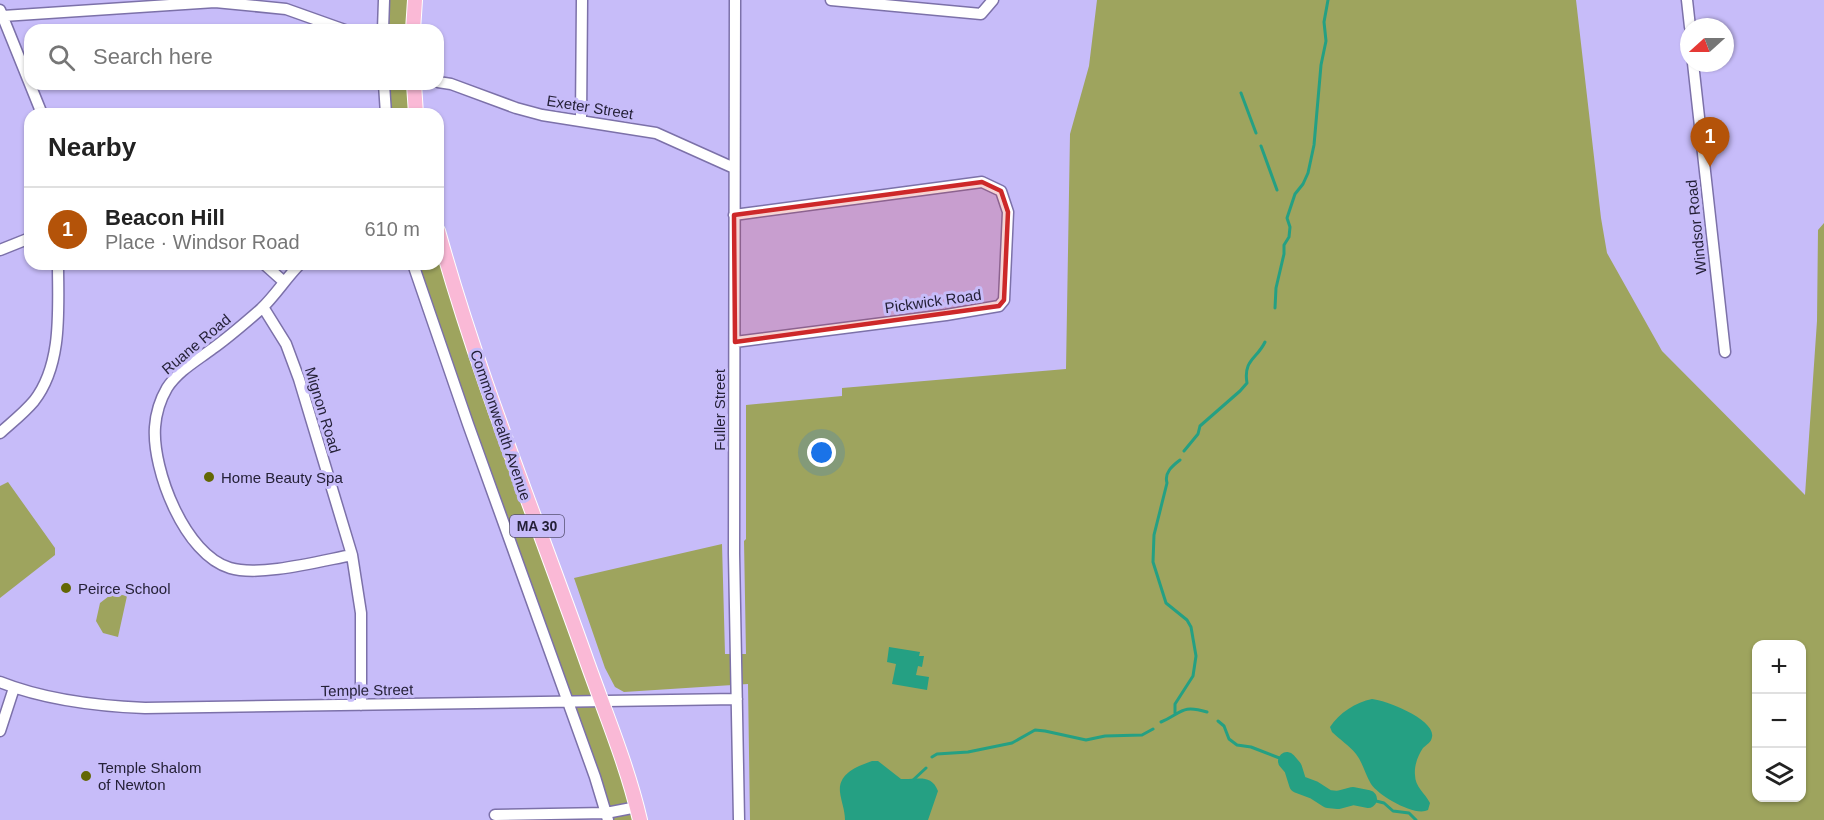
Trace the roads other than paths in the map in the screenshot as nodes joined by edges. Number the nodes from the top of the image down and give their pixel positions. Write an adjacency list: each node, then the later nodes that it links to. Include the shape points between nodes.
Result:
1 (384, 0): 11 (street)
2 (415, 0): 12 (main road)
3 (582, 0): 22 (street)
4 (735, 0): 23 (street, Fuller Street)
5 (831, 0): 6 (street, via 981,14)
6 (993, 0)
7 (1687, 0): 9 (street)
8 (1, 13): 10 (street, via 215,2 286,9); 13 (street)
9 (1689, 18)
10 (328, 24)
11 (383, 24)
12 (414, 24)
13 (24, 70)
14 (1694, 72): 35 (street, Windsor Road)
15 (444, 83): 22 (street, Exeter Street, via 516,108)
16 (32, 90): 19 (street)
17 (384, 90): 20 (street)
18 (414, 90): 21 (main road)
19 (40, 108)
20 (386, 108)
21 (416, 108)
22 (581, 120): 23 (street, Exeter Street, via 656,133)
23 (734, 168): 24 (street, Fuller Street)
24 (735, 214): 34 (street, Fuller Street); 34 (street, Pickwick Road, via 982,182 1001,191 1008,212 1004,300 999,306)
25 (24, 240): 26 (street)
26 (0, 250)
27 (444, 251): 42 (main road, Commonwealth Avenue / MA 30, via 475,352)
28 (58, 270): 36 (street, via 55,346 47,376 34,400)
29 (271, 270): 32 (street)
30 (294, 270): 32 (street, Ruane Road)
31 (415, 270): 41 (street, Commonwealth Avenue)
32 (283, 281): 33 (street, Ruane Road)
33 (263, 307): 37 (street, Mignon Road, via 286,344 299,379); 37 (street, Ruane Road, via 180,373 164,394 157,410 155,437 167,488 177,514 197,546 226,567 260,570)
34 (735, 342): 40 (street, Fuller Street)
35 (1725, 352)
36 (0, 433)
37 (352, 555): 43 (street, Mignon Road, via 361,614)
38 (0, 682): 39 (street, Temple Street)
39 (14, 688): 43 (street, Temple Street, via 76,701 145,708); 44 (street)
40 (737, 699): 42 (street, Temple Street); 48 (street, Fuller Street)
41 (568, 702): 42 (street, Temple Street); 43 (street, Temple Street); 47 (street, Commonwealth Avenue)
42 (602, 702): 45 (main road, Commonwealth Avenue / MA 30)
43 (361, 705)
44 (0, 731)
45 (638, 813): 47 (street)
46 (495, 815): 47 (street)
47 (607, 817)
48 (739, 820)

